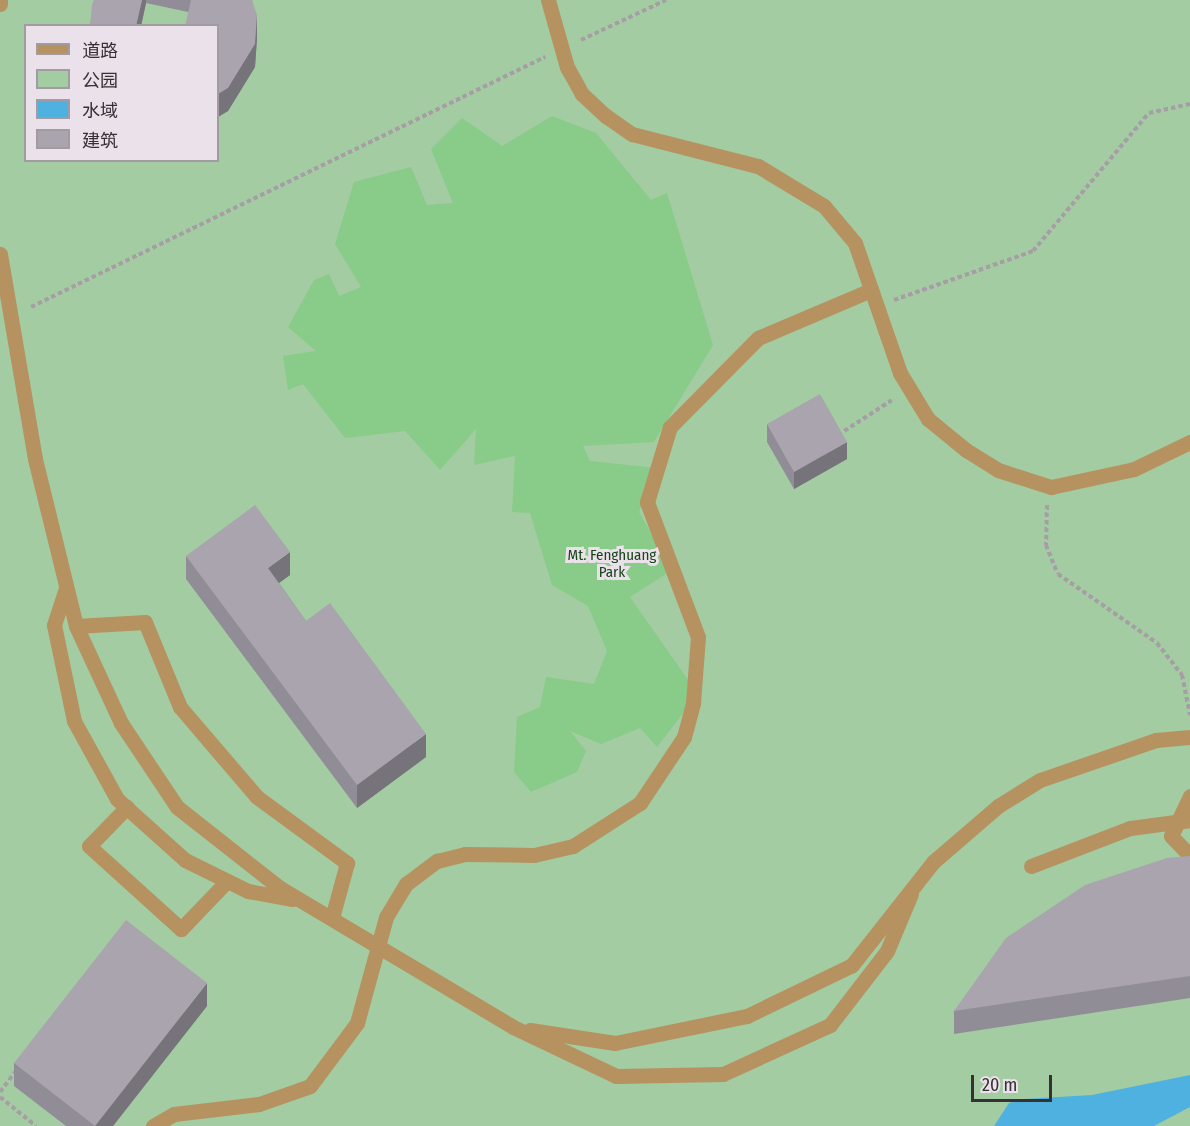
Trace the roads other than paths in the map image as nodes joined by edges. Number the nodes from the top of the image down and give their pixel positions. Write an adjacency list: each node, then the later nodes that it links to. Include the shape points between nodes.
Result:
1 (0, 0): 3 (lane)
2 (548, 0): 5 (lane, via 561,49 582,93 632,134 759,166 824,206 855,243)
3 (0, 4)
4 (0, 254): 7 (lane, via 35,459)
5 (871, 290): 6 (lane, via 909,389 928,419 966,450 999,470 1051,487 1134,470); 20 (lane, via 758,338 670,427 647,502 698,637 693,703 684,738 640,803 573,846 534,855 465,854 437,861 406,884 386,917 357,1023 310,1086 259,1104 174,1114)
6 (1190, 442)
7 (67, 587): 8 (lane); 11 (lane, via 54,625 74,721)
8 (76, 626): 17 (lane, via 121,723 177,807); 18 (lane, via 145,622 180,707 257,797 347,863)
9 (1190, 737): 16 (lane, via 1156,740 1040,780 957,839)
10 (1190, 796): 12 (lane)
11 (127, 807): 15 (lane, via 185,860); 15 (lane, via 89,846 181,929)
12 (1183, 820): 13 (lane, via 1171,836); 14 (lane, via 1130,828)
13 (1190, 856)
14 (1031, 866)
15 (227, 881): 17 (lane, via 248,891)
16 (911, 894): 19 (lane, via 852,965 747,1017 615,1043); 19 (lane, via 887,951 830,1025 723,1074 616,1076)
17 (300, 900): 18 (lane)
18 (332, 918): 19 (lane)
19 (513, 1027)
20 (153, 1126)

